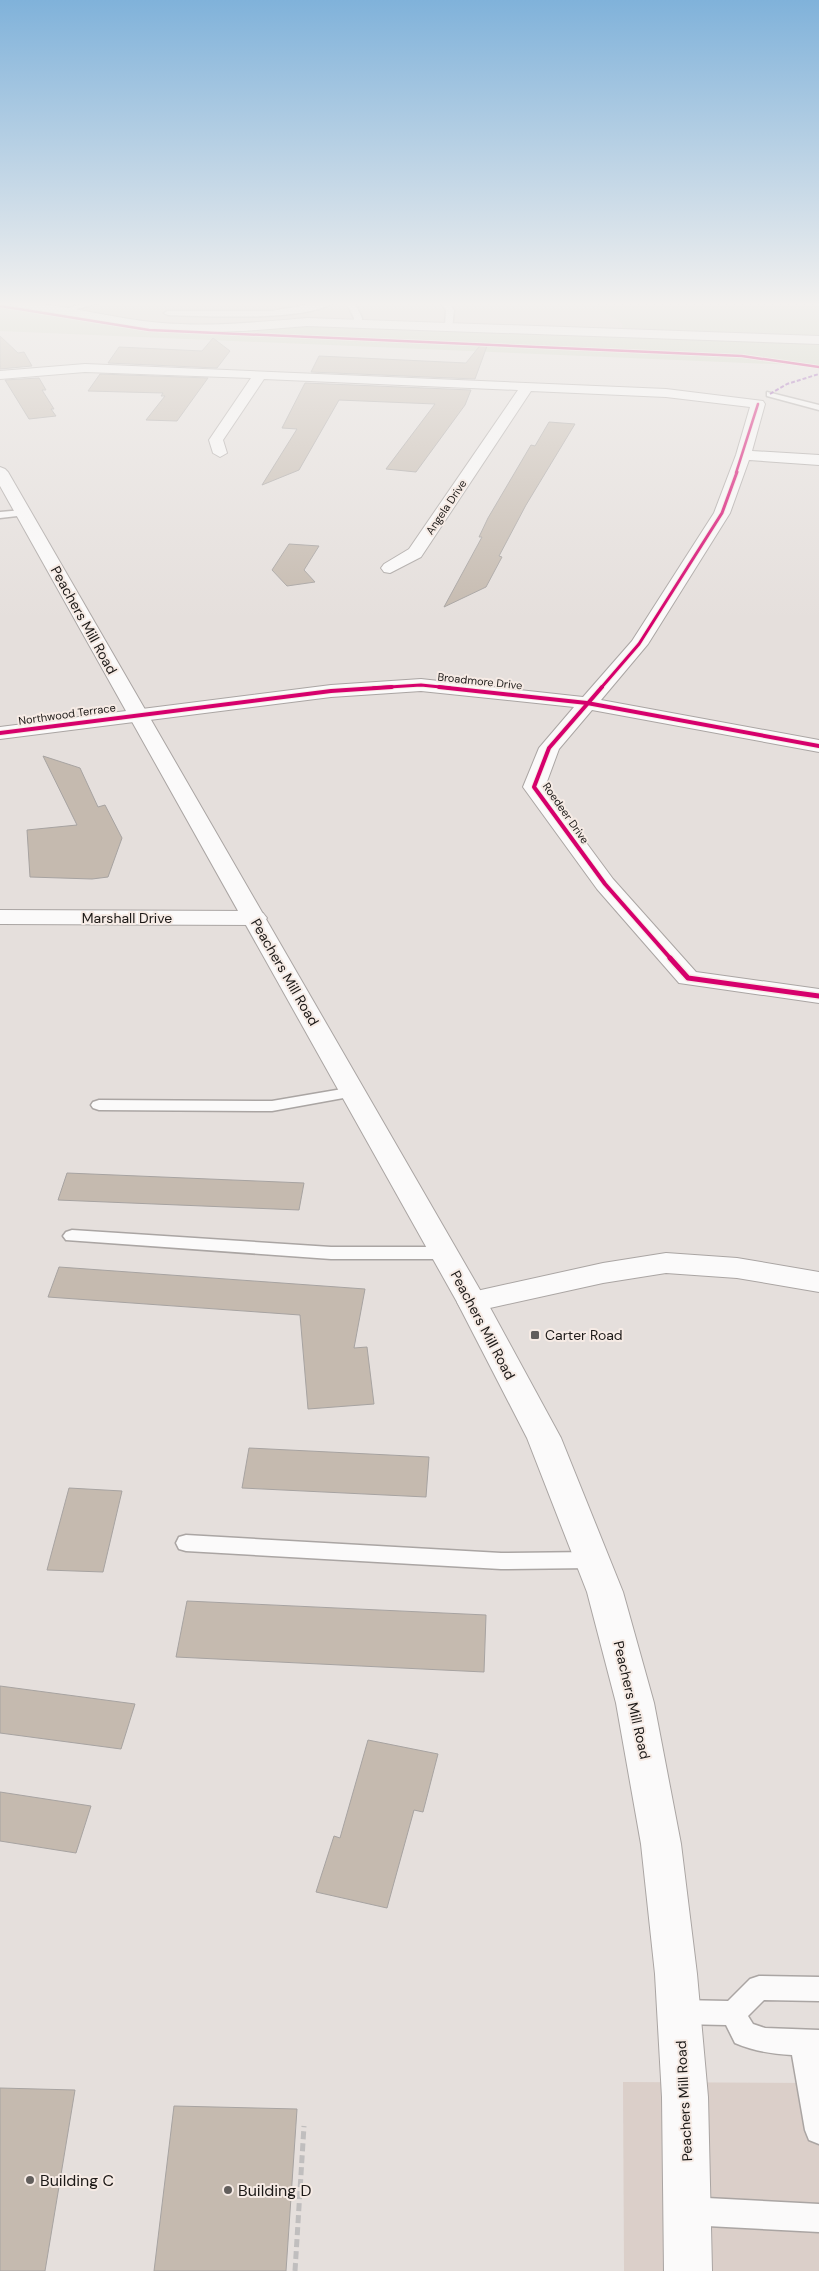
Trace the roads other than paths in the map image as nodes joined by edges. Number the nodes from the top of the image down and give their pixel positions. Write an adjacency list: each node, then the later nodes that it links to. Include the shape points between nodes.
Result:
1 (238, 408): 4 (street, via 216,440)
2 (513, 408): 9 (street, Angela Drive, via 415,553)
3 (761, 408): 5 (street, Roedeer Drive)
4 (220, 453)
5 (743, 455): 6 (street); 10 (street, Roedeer Drive, via 722,513 639,644)
6 (819, 460)
7 (0, 472): 8 (street, Peachers Mill Road)
8 (12, 514): 11 (street, Peachers Mill Road)
9 (390, 568)
10 (587, 703): 11 (street, Broadmore Drive, via 421,685 331,690); 13 (street, Broadmore Drive); 16 (street, Roedeer Drive, via 549,748 534,787 605,884 688,978)
11 (137, 715): 12 (street, Northwood Terrace); 15 (street, Peachers Mill Road)
12 (0, 733)
13 (819, 746)
14 (0, 917): 15 (street, Marshall Drive)
15 (254, 918): 17 (street, Peachers Mill Road)
16 (819, 996)
17 (354, 1092): 18 (lane, via 272,1106); 20 (street, Peachers Mill Road)
18 (100, 1104)
19 (72, 1236): 20 (lane, via 332,1253)
20 (444, 1253): 22 (street, Peachers Mill Road)
21 (819, 1282): 22 (street, via 737,1268 666,1263 603,1273)
22 (472, 1302): 24 (street, Peachers Mill Road, via 544,1438)
23 (186, 1543): 24 (lane, via 502,1561)
24 (592, 1560): 26 (street, Peachers Mill Road, via 605,1592 635,1703 661,1844)
25 (819, 1989): 27 (lane, via 759,1988)
26 (679, 2012): 27 (lane); 30 (street, Peachers Mill Road)
27 (733, 2013): 28 (lane, via 744,2034 765,2042)
28 (811, 2043): 29 (lane)
29 (819, 2130)
30 (688, 2211): 31 (lane); 32 (street, Peachers Mill Road)
31 (819, 2218)
32 (688, 2271)

